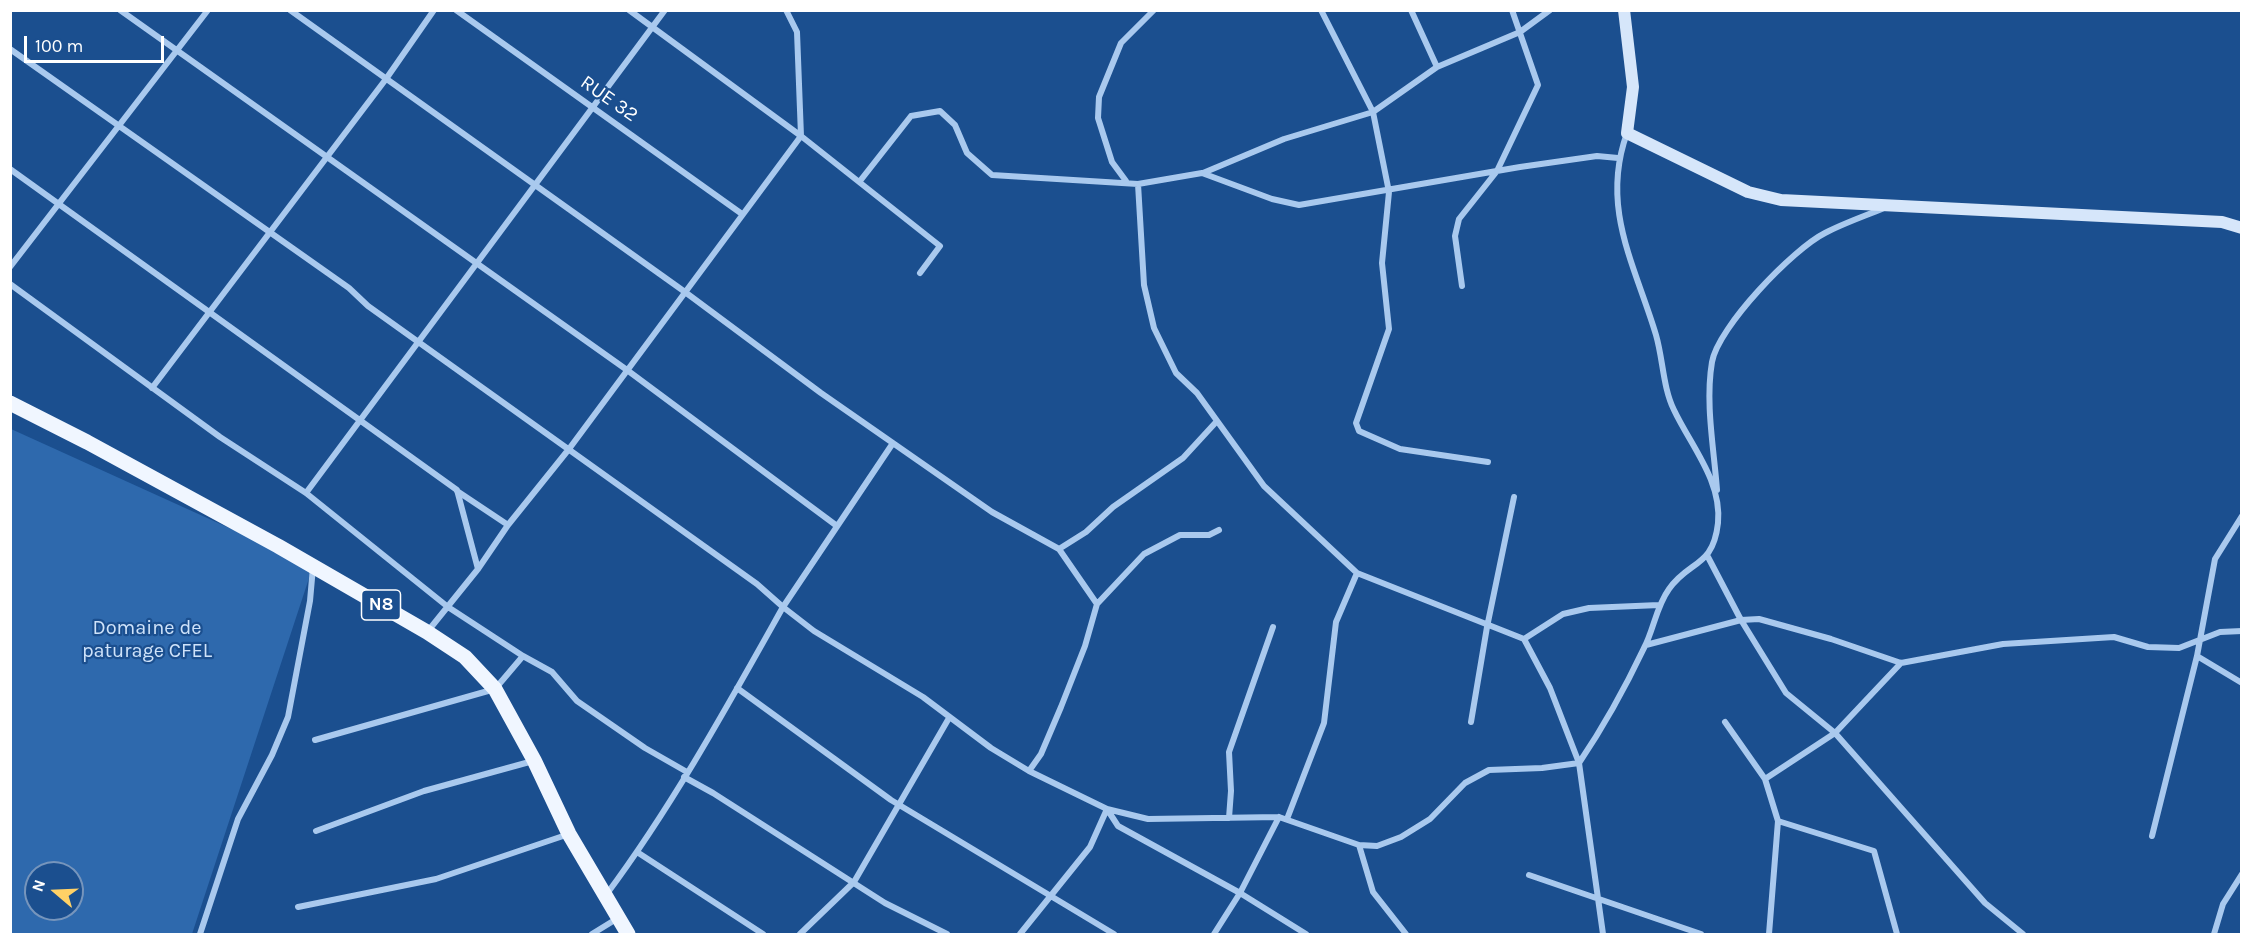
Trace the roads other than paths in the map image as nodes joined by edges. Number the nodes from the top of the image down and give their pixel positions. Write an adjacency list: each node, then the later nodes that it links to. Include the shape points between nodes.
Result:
1 (120, 10): 18 (street)
2 (208, 10): 18 (street)
3 (290, 10): 20 (street)
4 (434, 10): 20 (street)
5 (456, 10): 21 (street, RUE 32)
6 (628, 10): 15 (street)
7 (665, 10): 15 (street)
8 (786, 10): 25 (street, via 797,32)
9 (1154, 10): 31 (street, via 1121,43 1099,97 1098,118 1112,162)
10 (1321, 10): 22 (street)
11 (1411, 10): 19 (street)
12 (1512, 10): 16 (street)
13 (1550, 10): 16 (street)
14 (1624, 10): 24 (street, via 1633,87)
15 (653, 28): 21 (street); 25 (street)
16 (1520, 32): 19 (street); 29 (street, via 1538,85)
17 (10, 49): 23 (street)
18 (178, 51): 23 (street); 26 (street)
19 (1437, 67): 22 (street)
20 (386, 79): 26 (street); 34 (street)
21 (593, 107): 34 (street); 38 (street, RUE 32)
22 (1373, 112): 30 (street, via 1284,139); 35 (street)
23 (119, 128): 36 (street); 40 (street)
24 (1627, 133): 27 (street); 37 (street, via 1748,192 1781,200)
25 (801, 136): 32 (street); 38 (street)
26 (327, 157): 40 (street); 41 (street)
27 (1618, 158): 29 (street, via 1597,156); 60 (street, via 1616,187 1623,242 1656,336 1672,408 1703,461)
28 (10, 169): 36 (street)
29 (1497, 171): 35 (street); 45 (street, via 1459,219 1455,236)
30 (1202, 173): 33 (street); 35 (street, via 1299,205)
31 (1126, 181): 32 (street, via 992,175 967,153 955,125 940,111 911,116); 33 (street)
32 (860, 182): 43 (street, via 940,246)
33 (1138, 184): 53 (street, via 1144,285 1154,328 1176,374 1197,393)
34 (537, 186): 41 (street); 46 (street)
35 (1389, 192): 56 (street, via 1382,263 1389,329 1356,423 1359,431 1400,448)
36 (58, 205): 42 (street); 47 (street)
37 (1890, 206): 39 (street, via 2222,222); 60 (street, via 1824,233 1791,256 1734,320 1712,360 1710,403)
38 (742, 214): 46 (street)
39 (2241, 228)
40 (269, 232): 47 (street); 48 (street)
41 (476, 262): 48 (street); 49 (street)
42 (10, 267)
43 (920, 273)
44 (10, 284): 50 (street)
45 (1462, 286)
46 (685, 292): 49 (street); 54 (street)
47 (208, 312): 50 (street); 52 (street)
48 (420, 342): 52 (street); 55 (street)
49 (627, 370): 55 (street); 63 (street)
50 (152, 388): 58 (street, via 220,438)
51 (10, 404): 67 (main road, N8)
52 (360, 420): 57 (street); 58 (street)
53 (1217, 421): 65 (street, via 1183,458); 69 (street, via 1264,486)
54 (893, 443): 63 (street); 65 (street, via 992,512)
55 (568, 449): 62 (street); 73 (street, via 758,584)
56 (1488, 462)
57 (457, 490): 62 (street); 68 (street)
58 (306, 493): 72 (street)
59 (1514, 497): 76 (street)
60 (1718, 499): 66 (street, via 1718,524)
61 (2241, 516): 80 (street, via 2215,559)
62 (508, 525): 68 (street)
63 (837, 526): 73 (street)
64 (1219, 530): 70 (street, via 1209,535 1180,535 1144,554)
65 (1059, 549): 70 (street)
66 (1708, 557): 71 (street, via 1681,576); 74 (street)
67 (313, 566): 78 (main road, N8); 118 (street, via 288,717 238,819)
68 (478, 569): 72 (street)
69 (1357, 573): 76 (street); 102 (street, via 1336,622 1324,723)
70 (1096, 604): 95 (street, via 1069,687 1041,754)
71 (1659, 605): 79 (street, via 1589,608 1563,614); 81 (street)
72 (448, 607): 78 (street); 82 (street)
73 (783, 607): 86 (street); 88 (street)
74 (1741, 620): 81 (street); 84 (street, via 1758,619); 91 (street, via 1786,693)
75 (1273, 627): 101 (street, via 1229,752)
76 (1487, 627): 79 (street); 89 (street)
77 (2241, 631): 80 (street, via 2220,632)
78 (427, 632): 87 (main road, N8, via 465,657)
79 (1524, 639): 94 (street, via 1550,688)
80 (2199, 640): 83 (street); 84 (street, via 2179,648 2148,647 2114,637 2003,644)
81 (1646, 645): 94 (street, via 1604,726)
82 (523, 656): 87 (street); 96 (street, via 552,672 577,701)
83 (2197, 656): 85 (street); 106 (street)
84 (1901, 663): 91 (street)
85 (2241, 683)
86 (737, 688): 96 (street); 98 (street)
87 (495, 689): 92 (street); 93 (main road, N8)
88 (949, 718): 95 (street); 98 (street)
89 (1471, 722)
90 (1725, 722): 97 (street)
91 (1834, 734): 97 (street); 133 (street, via 1985,903)
92 (315, 740)
93 (534, 760): 104 (street, via 424,791); 105 (main road, N8)
94 (1579, 763): 107 (street, via 1489,770 1465,783 1430,819 1401,837 1377,846); 115 (street)
95 (1029, 771): 99 (street)
96 (685, 774): 108 (street); 111 (street)
97 (1765, 779): 103 (street)
98 (899, 805): 111 (street); 114 (street)
99 (1107, 808): 101 (street, via 1148,819); 112 (street, via 1118,826); 114 (street, via 1090,847)
100 (1279, 816): 101 (street); 102 (street); 112 (street)
101 (1229, 818)
102 (1287, 819): 107 (street)
103 (1778, 821): 131 (street); 132 (street, via 1874,851)
104 (316, 831)
105 (569, 834): 113 (main road, N8); 116 (street, via 435,879)
106 (2152, 836)
107 (1359, 845): 128 (street, via 1373,891)
108 (637, 852): 113 (street); 121 (street)
109 (2241, 874): 134 (street, via 2223,904)
110 (1529, 875): 115 (street)
111 (854, 882): 122 (street); 123 (street, via 885,903)
112 (1240, 893): 126 (street); 127 (street)
113 (606, 895): 117 (main road, N8)
114 (1050, 898): 124 (street); 125 (street)
115 (1597, 899): 129 (street); 130 (street)
116 (298, 907)
117 (618, 918): 119 (street); 120 (main road, N8)
118 (200, 934)
119 (592, 934)
120 (628, 934)
121 (763, 934)
122 (800, 934)
123 (947, 934)
124 (1020, 934)
125 (1114, 934)
126 (1214, 934)
127 (1306, 934)
128 (1406, 934)
129 (1603, 934)
130 (1701, 934)
131 (1769, 934)
132 (1898, 934)
133 (2023, 934)
134 (2214, 934)

